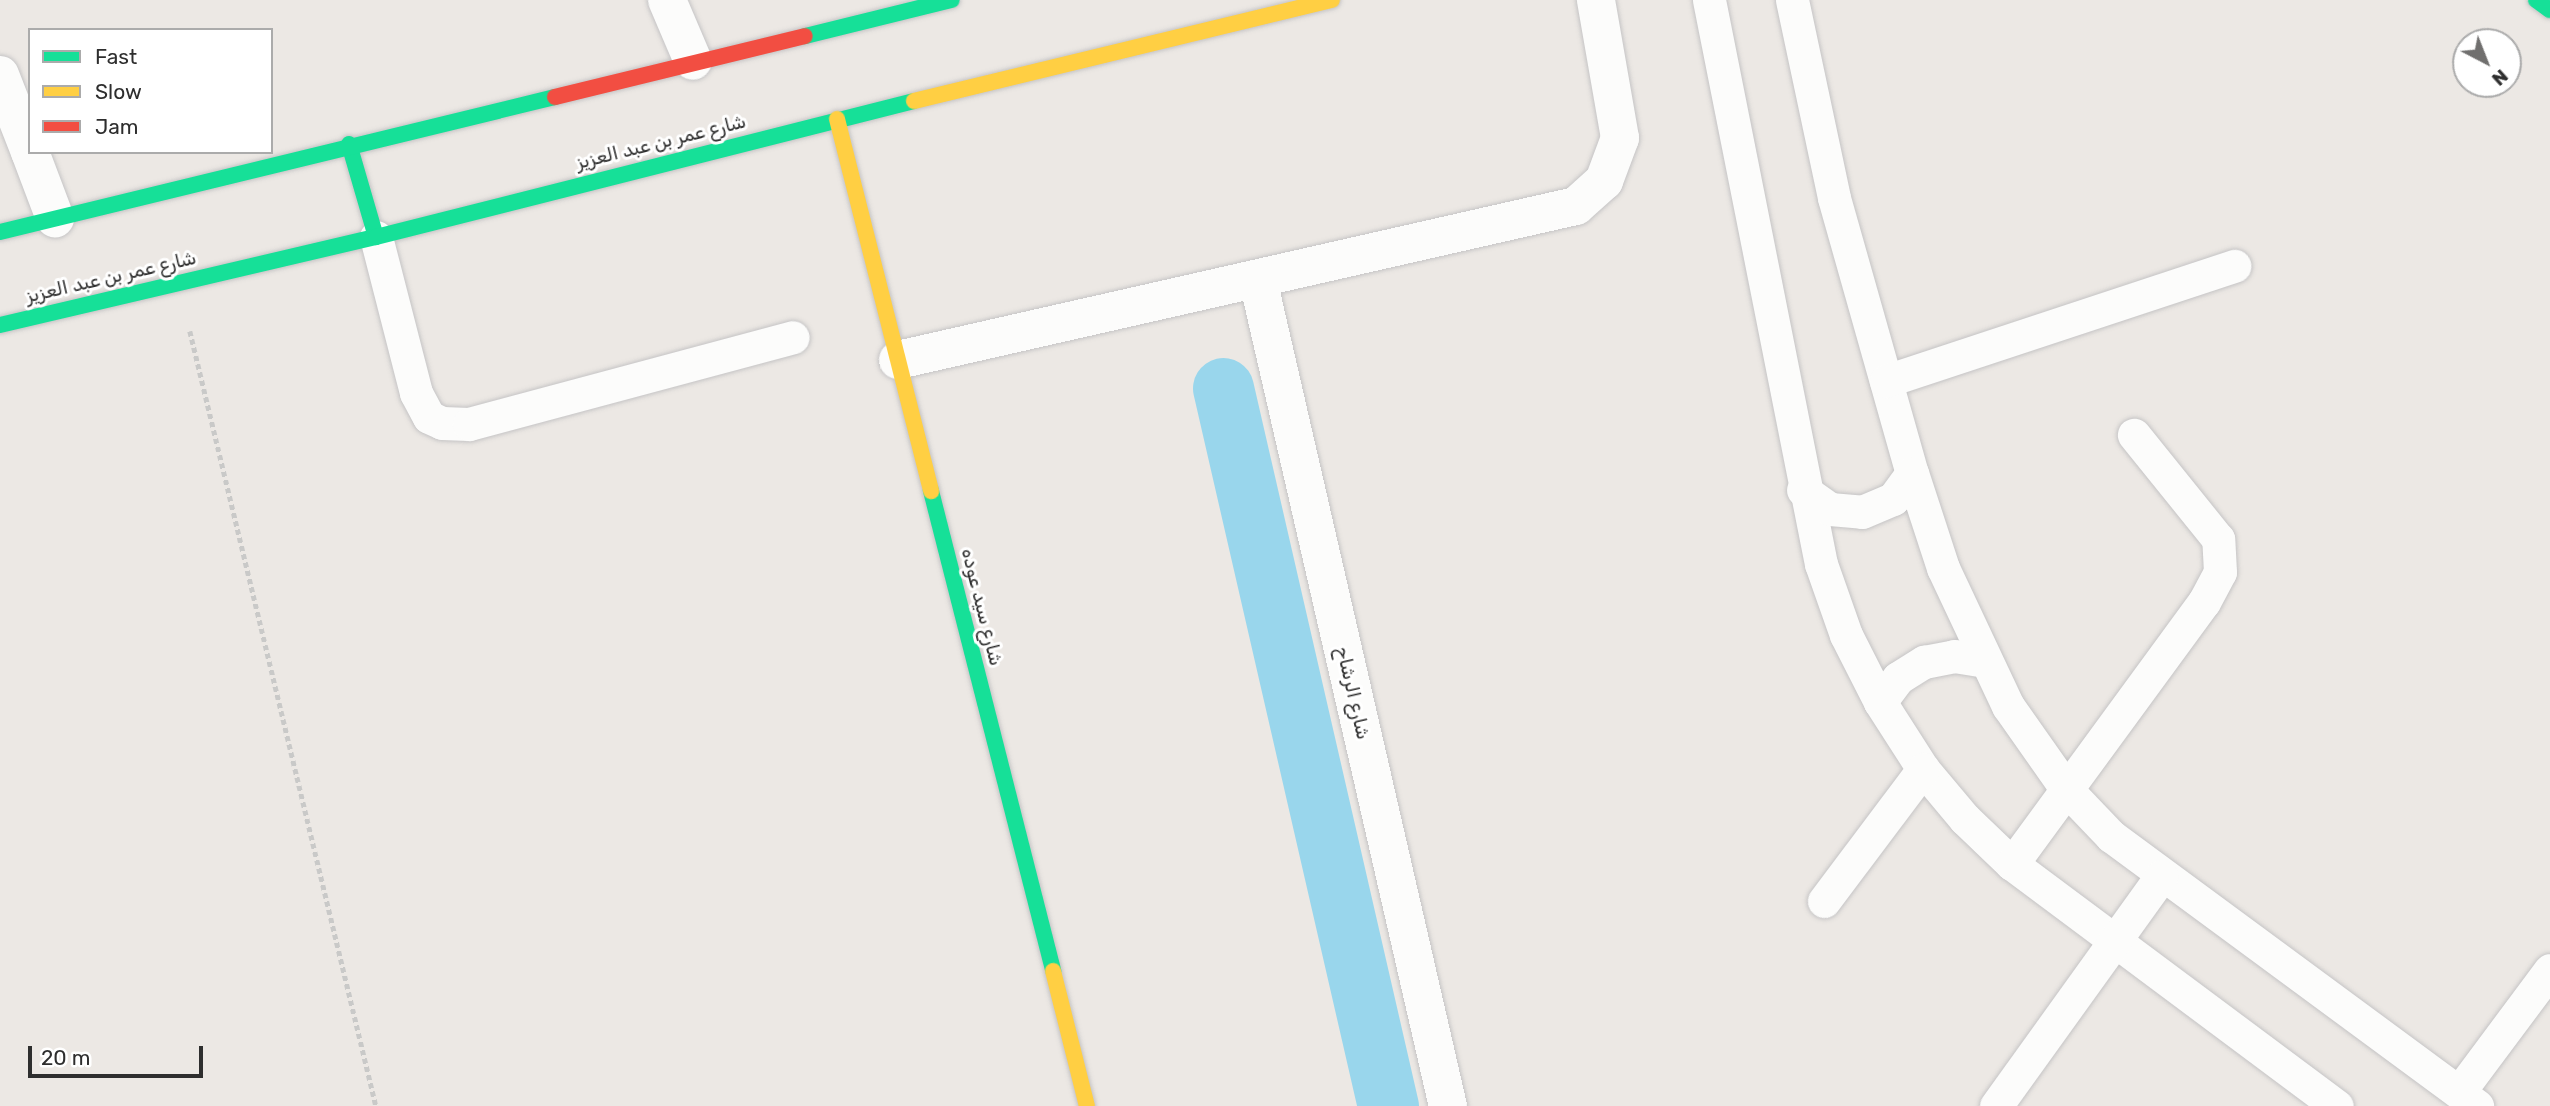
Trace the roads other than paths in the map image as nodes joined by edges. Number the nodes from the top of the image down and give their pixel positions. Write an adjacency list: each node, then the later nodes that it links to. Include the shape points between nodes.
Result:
1 (667, 0): 9 (street)
2 (952, 0): 9 (main road)
3 (1332, 0): 11 (main road, شارع عمر بن عبد العزيز)
4 (1596, 0): 19 (street, via 1620,138 1615,160 1591,195 1559,212)
5 (1709, 0): 26 (lane)
6 (1792, 0): 23 (lane, via 1834,198)
7 (2536, 0): 8 (main road)
8 (2550, 10)
9 (693, 61): 12 (main road)
10 (0, 75): 13 (street)
11 (836, 119): 17 (main road, شارع عمر بن عبد العزيز); 22 (main road, شارع سيد عوده)
12 (349, 144): 15 (main road); 17 (main road)
13 (28, 147)
14 (31, 154): 15 (street)
15 (55, 218): 16 (main road)
16 (0, 232)
17 (376, 237): 20 (main road, شارع عمر بن عبد العزيز); 21 (lane, via 416,393 429,417 442,423 468,424)
18 (2234, 266): 23 (lane)
19 (1258, 280): 22 (street); 38 (street, شارع الرشاح)
20 (0, 325)
21 (793, 337)
22 (898, 360): 37 (main road, شارع سيد عوده)
23 (1886, 381): 25 (lane)
24 (2134, 435): 30 (lane, via 2218,539 2220,572 2204,603)
25 (1912, 473): 26 (lane, via 1893,499 1862,512 1830,509); 27 (lane, via 1943,568)
26 (1803, 490): 28 (lane, via 1821,564 1846,635)
27 (1984, 661): 28 (lane, via 1954,656 1924,662 1898,678); 30 (lane, via 2029,738)
28 (1880, 702): 29 (lane)
29 (1923, 769): 31 (lane, via 1965,819); 33 (lane)
30 (2067, 790): 31 (lane); 32 (lane, via 2111,836)
31 (2012, 864): 34 (lane)
32 (2161, 876): 34 (lane); 36 (lane)
33 (1824, 901)
34 (2115, 942): 39 (lane); 40 (lane)
35 (2550, 970): 36 (lane)
36 (2468, 1099)
37 (1087, 1106)
38 (1448, 1106)
39 (1996, 1106)
40 (2337, 1106)

